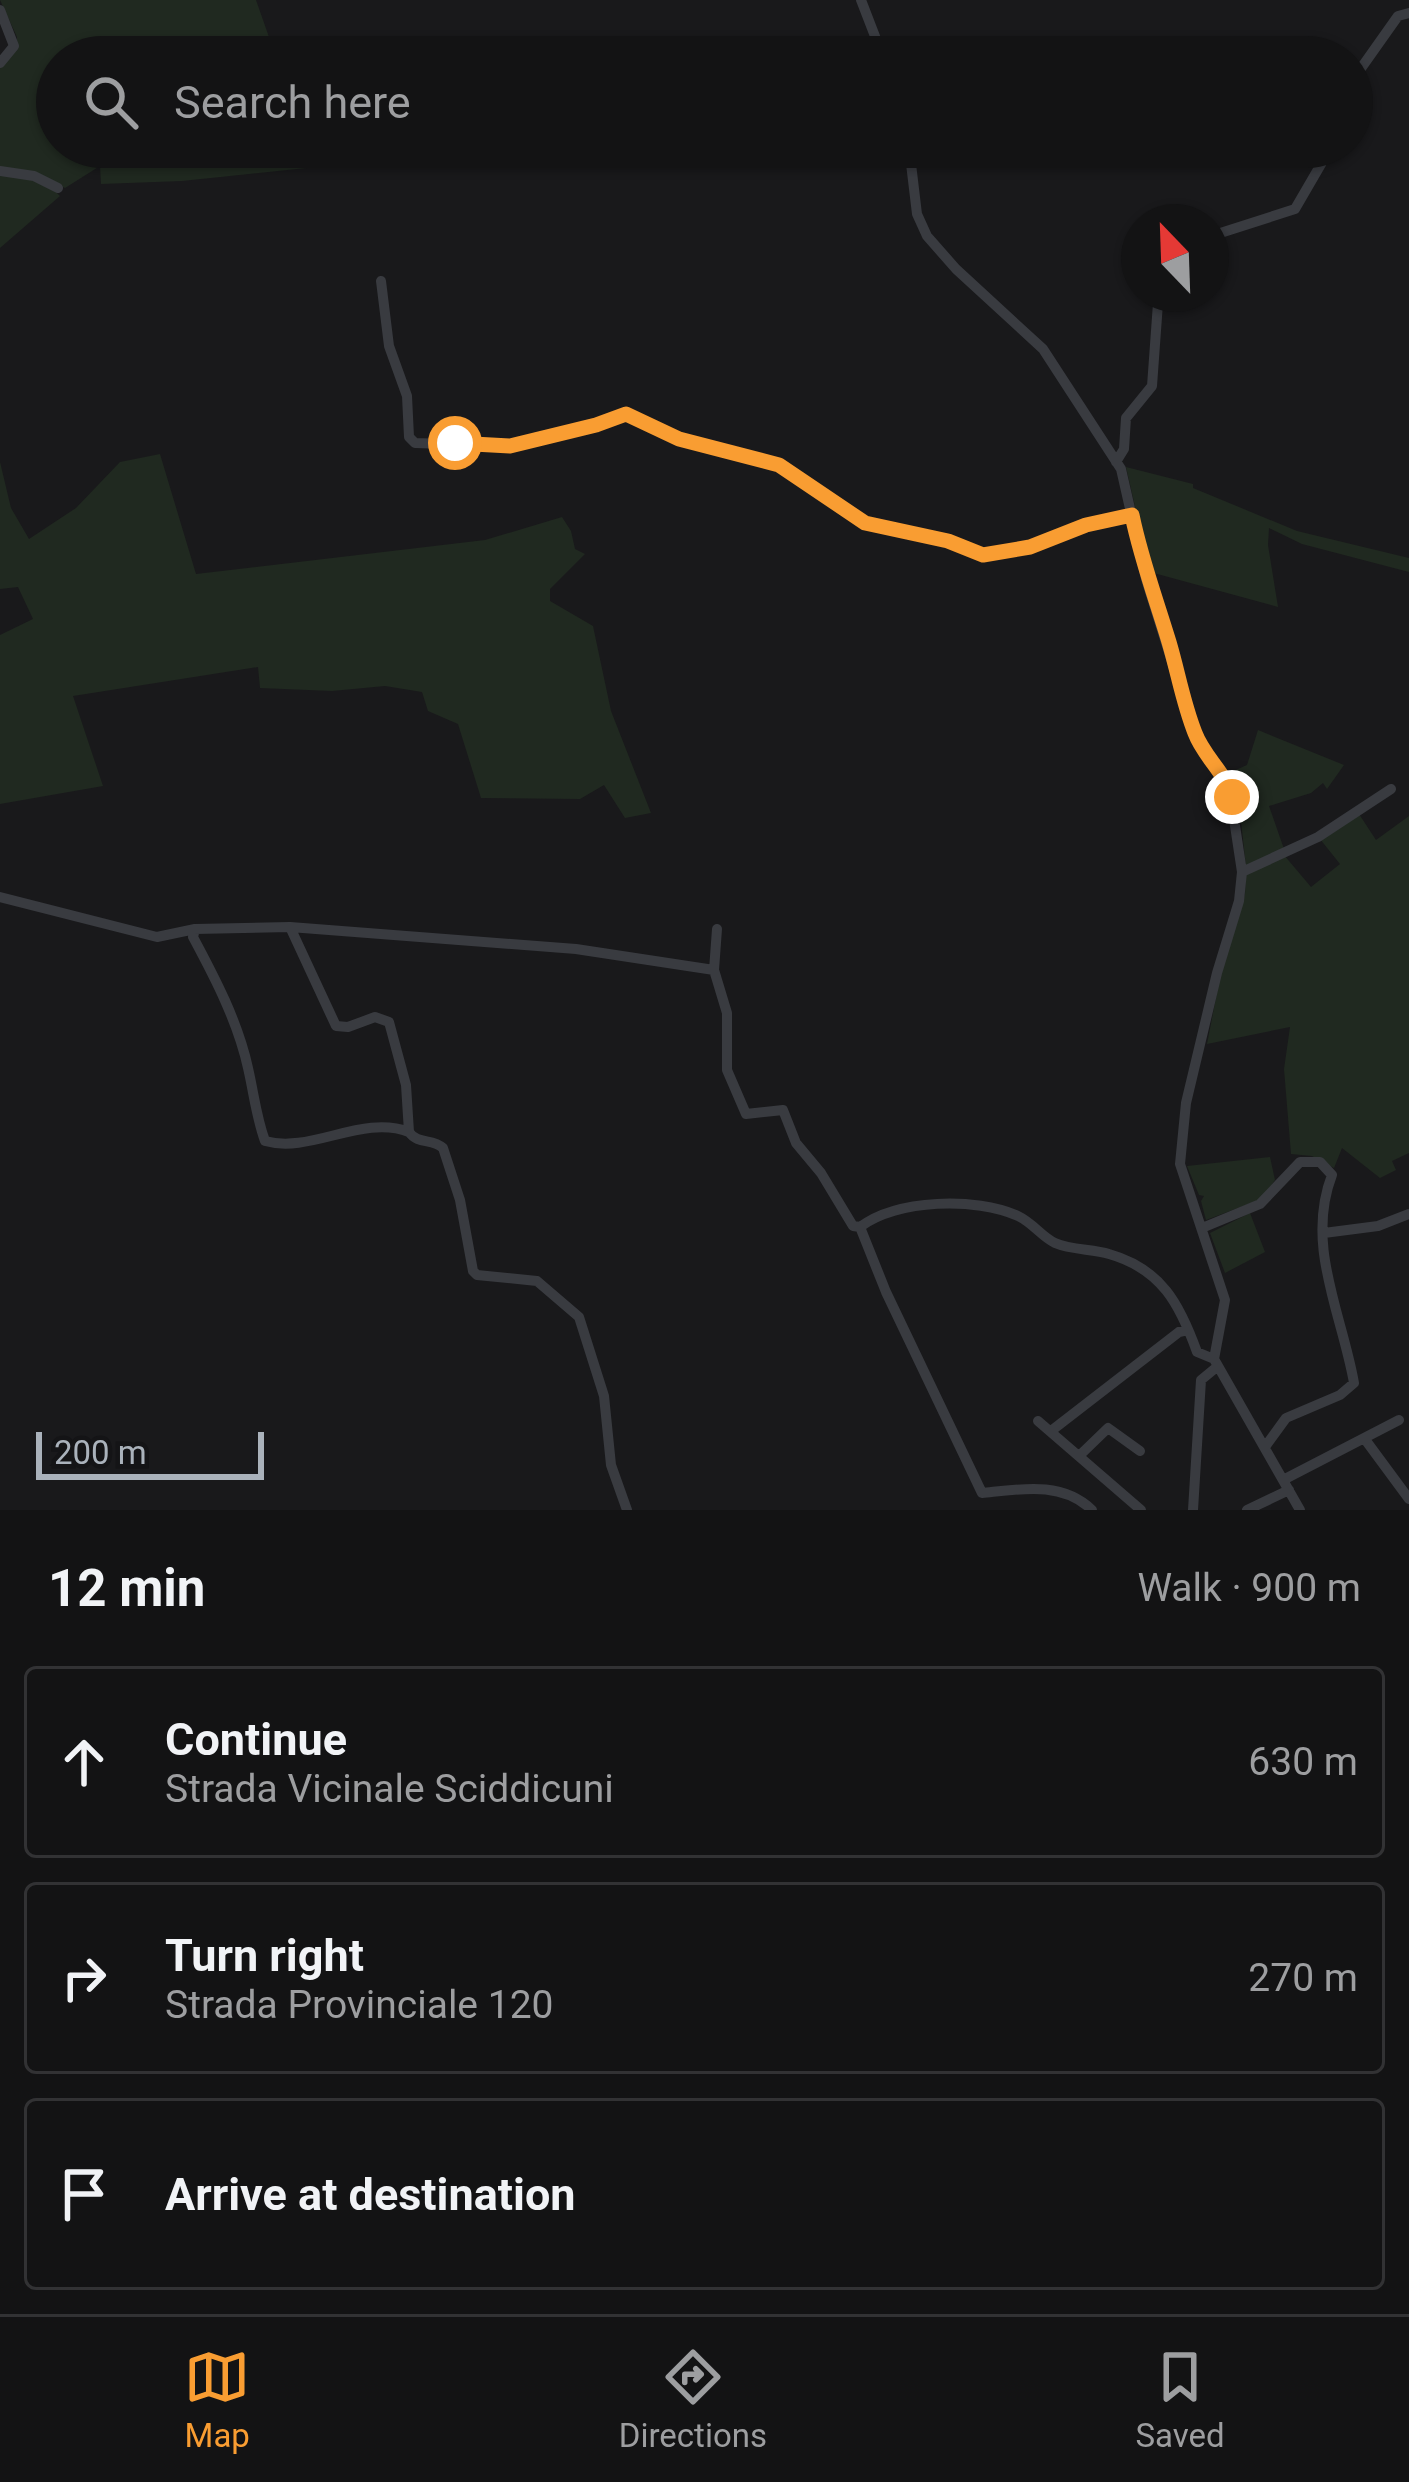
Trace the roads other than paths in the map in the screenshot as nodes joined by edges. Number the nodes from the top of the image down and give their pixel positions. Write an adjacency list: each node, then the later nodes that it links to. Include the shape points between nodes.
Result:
1 (862, 0): 4 (street)
2 (0, 10): 6 (street, via 14,46)
3 (1409, 13): 5 (street)
4 (875, 36)
5 (1373, 51)
6 (0, 63)
7 (912, 168): 14 (street, via 927,236 1042,349)
8 (1319, 168): 11 (street, via 1295,209)
9 (0, 171): 10 (street)
10 (58, 188)
11 (1229, 230)
12 (381, 281): 15 (street, via 415,443 510,446 626,414 679,439 779,465 865,523 983,555)
13 (1160, 312): 14 (street, via 1152,386 1126,418)
14 (1116, 462): 15 (street)
15 (1132, 515): 17 (street, via 1193,729 1232,797)
16 (1391, 789): 17 (street, via 1318,837)
17 (1242, 872): 26 (street, via 1180,1136 1180,1164)
18 (0, 897): 20 (street, via 157,937)
19 (290, 927): 20 (street); 22 (street, via 576,949); 23 (street, via 336,1026 375,1016 388,1022)
20 (195, 929): 23 (street, via 249,1069 265,1142 382,1126)
21 (717, 929): 22 (street)
22 (714, 970): 25 (street, via 728,1012 727,1070 746,1114 783,1110 796,1143)
23 (409, 1132): 39 (street, via 443,1148 477,1274 536,1281 579,1317)
24 (1409, 1214): 27 (street)
25 (860, 1227): 28 (street, via 924,1204 990,1206 1037,1226 1054,1243 1136,1264 1174,1297); 40 (street, via 982,1493 1039,1487)
26 (1202, 1228): 27 (street, via 1260,1204 1300,1162 1314,1160 1332,1174); 29 (street, via 1225,1300)
27 (1324, 1233): 34 (street, via 1325,1278 1354,1383 1286,1418)
28 (1188, 1330): 29 (street, via 1197,1352); 32 (street)
29 (1216, 1362): 34 (street); 42 (street, via 1201,1380)
30 (1399, 1420): 33 (street)
31 (1038, 1421): 32 (street)
32 (1051, 1431): 36 (street)
33 (1364, 1438): 37 (street); 38 (street)
34 (1265, 1447): 37 (street)
35 (1140, 1451): 36 (street, via 1108,1428)
36 (1078, 1456): 41 (street)
37 (1286, 1485): 43 (street); 44 (street)
38 (1409, 1499)
39 (627, 1510)
40 (1093, 1510)
41 (1141, 1510)
42 (1193, 1510)
43 (1247, 1510)
44 (1300, 1510)

